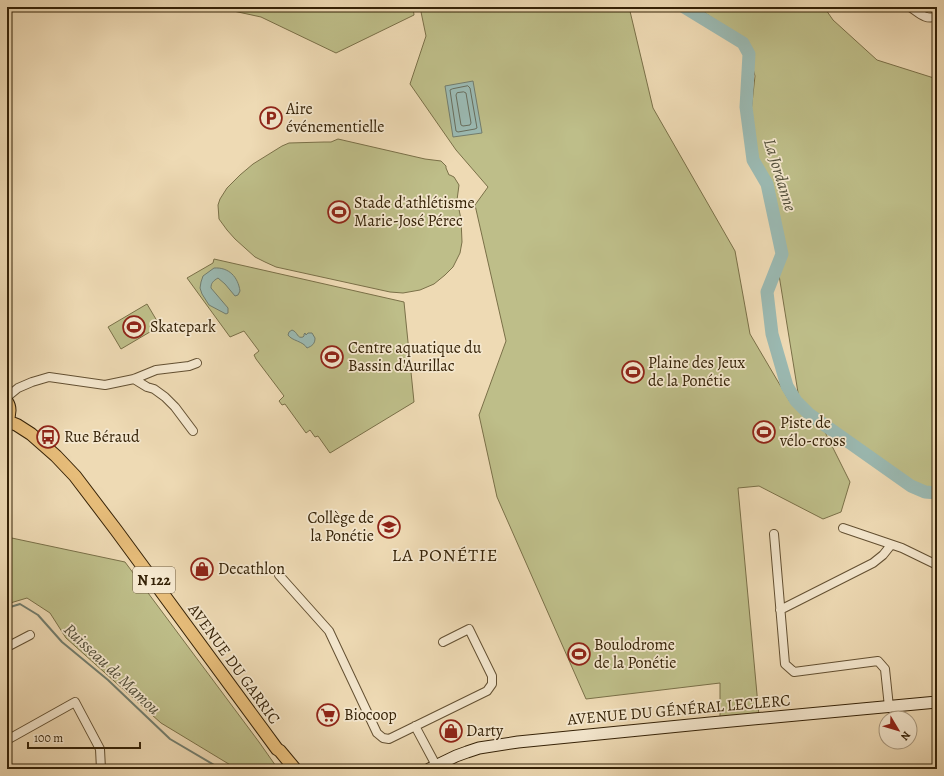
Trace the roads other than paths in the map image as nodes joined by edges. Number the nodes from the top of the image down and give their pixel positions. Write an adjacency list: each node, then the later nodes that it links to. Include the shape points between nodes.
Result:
1 (910, 7): 2 (street, via 921,15 932,18)
2 (937, 16)
3 (197, 363): 4 (street, via 156,370)
4 (134, 379): 5 (street, via 105,385 49,377 18,388); 8 (street, via 165,397)
5 (7, 397)
6 (7, 402): 7 (main road, via 10,410)
7 (7, 421): 23 (main road, AVENUE DU GARRIC / N 122, via 31,434 75,476)
8 (193, 430)
9 (843, 528): 11 (street)
10 (774, 534): 14 (street)
11 (891, 545): 12 (street); 14 (street, via 873,563)
12 (937, 565)
13 (279, 575): 21 (street, via 328,631 378,733 389,739)
14 (780, 610): 19 (street, via 785,664 794,672 878,661 886,669)
15 (30, 635): 17 (street)
16 (443, 642): 21 (street, via 469,629 492,676 492,684 487,691)
17 (7, 647)
18 (937, 702): 19 (street, AVENUE DU GÉNÉRAL LECLERC)
19 (889, 707): 24 (street, AVENUE DU GÉNÉRAL LECLERC, via 511,743 473,750 456,756)
20 (937, 708): 24 (street, AVENUE DU GÉNÉRAL LECLERC, via 498,751)
21 (415, 726): 24 (street)
22 (7, 740): 25 (street, via 75,702 100,748)
23 (276, 749): 26 (main road, AVENUE DU GARRIC); 27 (main road, AVENUE DU GARRIC / N 122)
24 (437, 768)
25 (101, 769)
26 (288, 769)
27 (295, 769)

